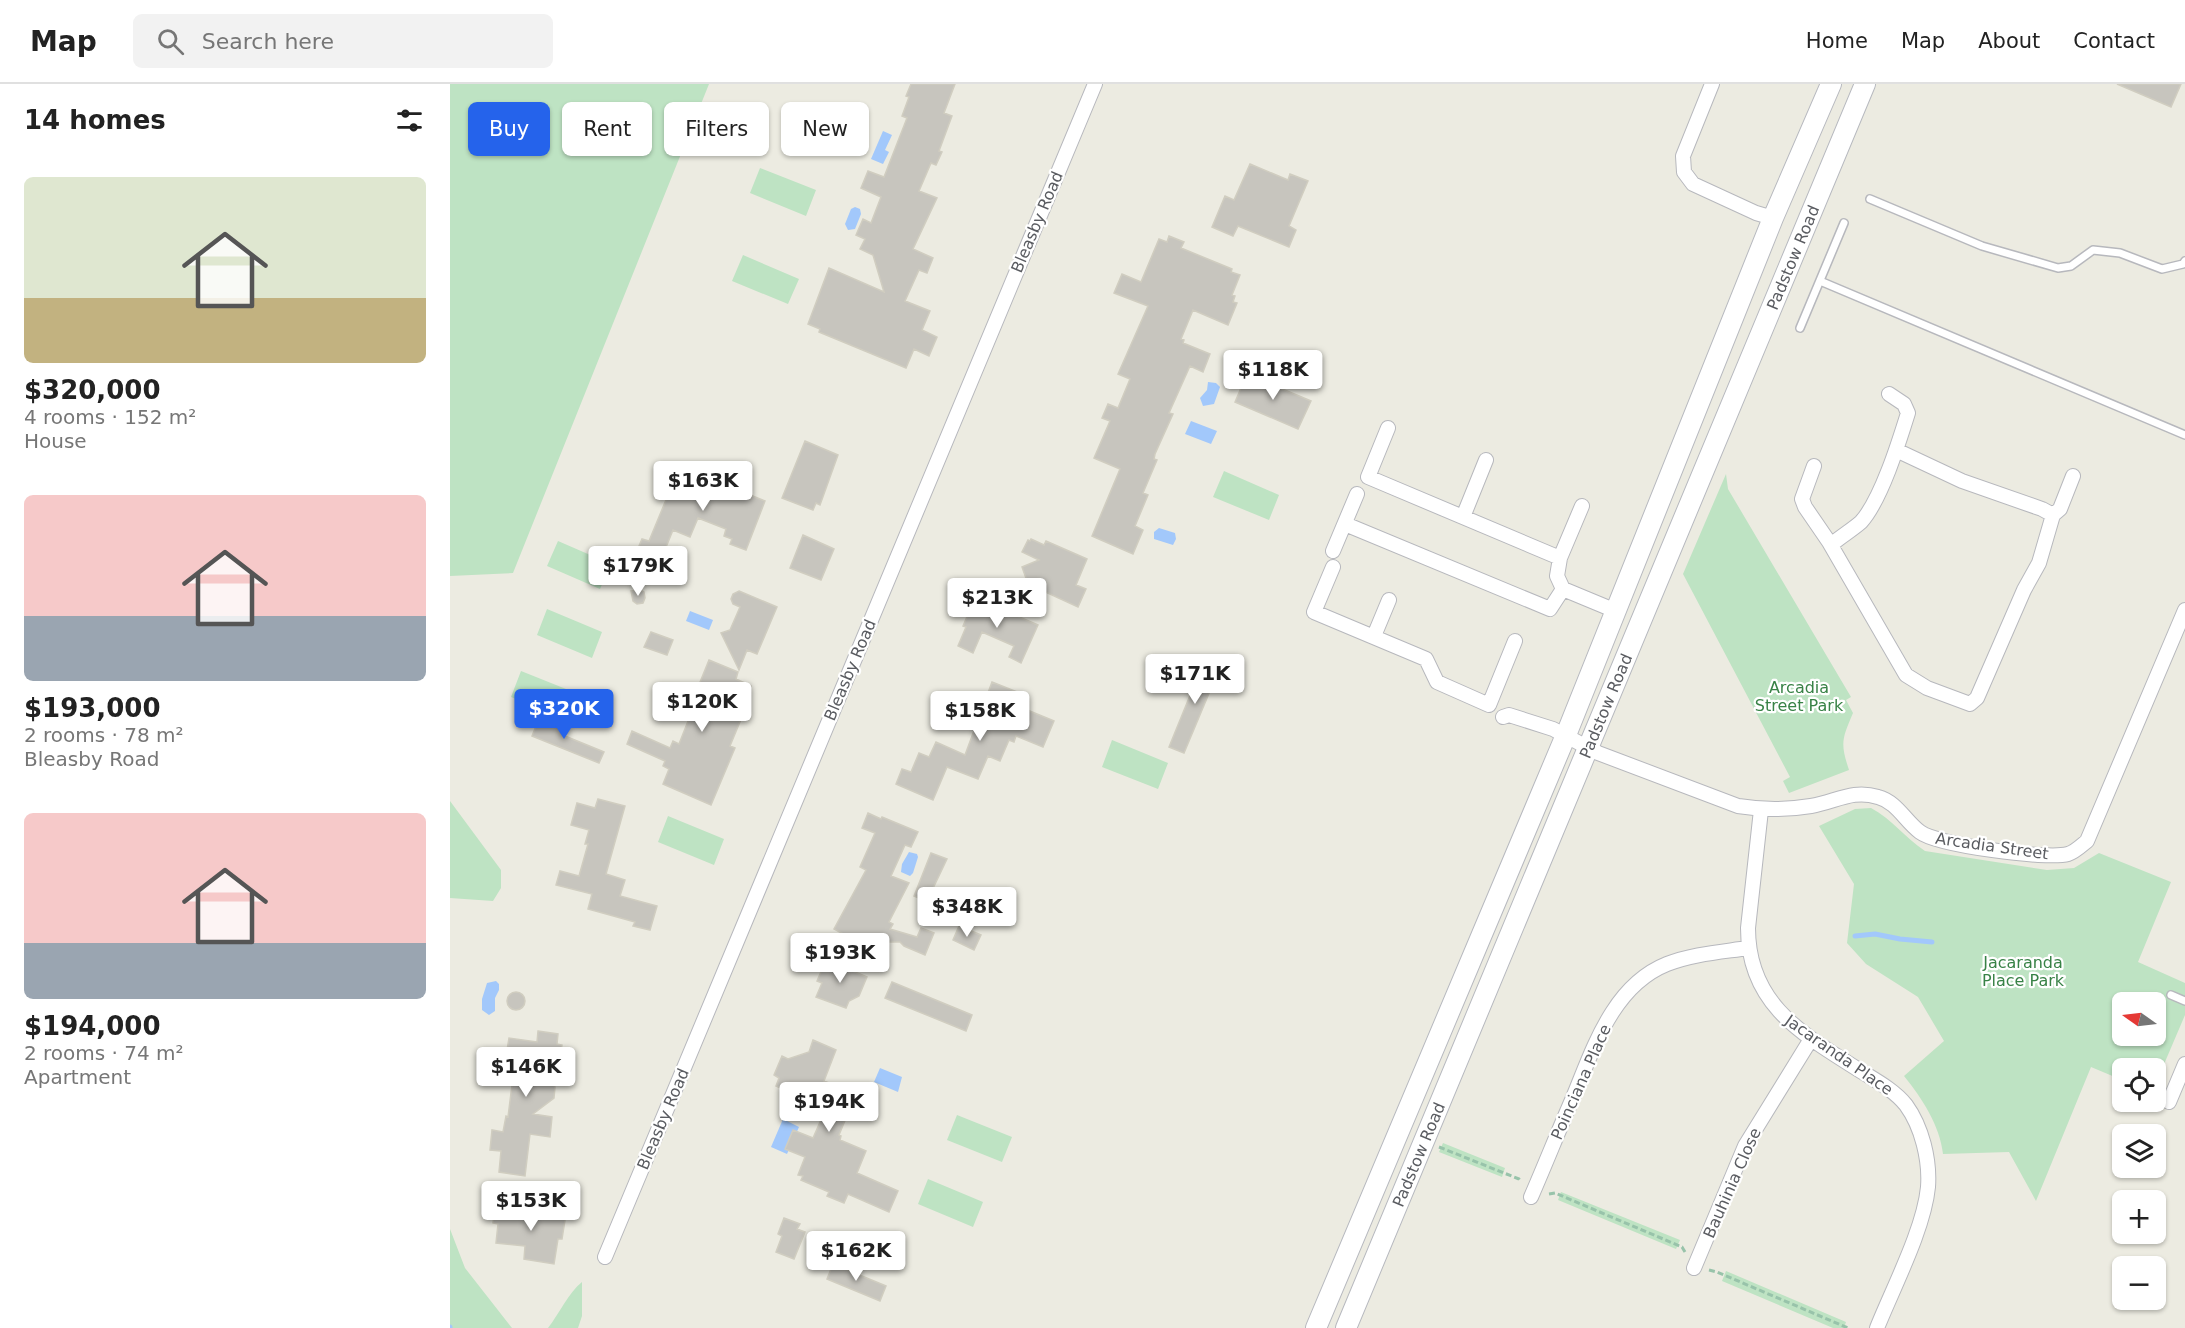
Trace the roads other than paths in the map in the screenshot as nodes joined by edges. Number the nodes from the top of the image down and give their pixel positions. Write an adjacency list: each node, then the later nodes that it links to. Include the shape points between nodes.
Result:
1 (1095, 84): 44 (street, Bleasby Road)
2 (1712, 84): 6 (street, via 1683,156 1684,172 1693,184)
3 (1831, 84): 6 (main road, Padstow Road)
4 (1865, 84): 35 (main road, Padstow Road)
5 (1870, 199): 8 (lane, via 1982,246 2058,268 2071,266 2093,250 2121,253 2162,269)
6 (1773, 218): 30 (main road, Padstow Road)
7 (1844, 223): 9 (lane)
8 (2185, 261)
9 (1820, 281): 10 (lane); 13 (lane)
10 (1800, 328)
11 (1889, 394): 14 (street, via 1904,404 1908,413)
12 (1388, 429): 21 (street, via 1368,477)
13 (2185, 435)
14 (1896, 450): 20 (street, via 1962,482); 23 (street, via 1871,509 1860,523)
15 (1486, 460): 21 (street)
16 (1814, 466): 23 (street, via 1802,499)
17 (2073, 476): 20 (street, via 2060,509)
18 (1357, 494): 22 (street)
19 (1582, 506): 25 (street)
20 (2053, 515): 23 (street, via 2038,563 1977,698 1970,704 1927,688 1906,675)
21 (1463, 517): 25 (street)
22 (1345, 524): 24 (street); 27 (street, via 1550,609)
23 (1831, 545)
24 (1334, 551)
25 (1560, 558): 27 (street, via 1557,576)
26 (1333, 567): 31 (street, via 1314,612)
27 (1563, 589): 30 (street)
28 (1389, 600): 31 (street)
29 (2185, 610): 36 (street, Arcadia Street, via 2087,841 2070,854 2049,856 1943,842 1920,832 1893,804 1867,794 1852,794 1813,806)
30 (1616, 611): 34 (main road, Padstow Road)
31 (1374, 636): 32 (street, via 1425,659 1437,682 1489,705)
32 (1515, 641)
33 (1503, 717): 34 (street, Arcadia Street, via 1509,714)
34 (1566, 735): 35 (street, Arcadia Street); 46 (main road, Padstow Road)
35 (1589, 748): 36 (street, Arcadia Street, via 1738,806); 47 (main road, Padstow Road)
36 (1761, 810): 37 (street, Jacaranda Place)
37 (1748, 948): 40 (street, Jacaranda Place, via 1767,997 1782,1016); 43 (street, Poinciana Place, via 1665,964 1620,1000 1603,1027)
38 (2170, 995): 39 (lane)
39 (2185, 1001)
40 (1811, 1039): 45 (street, Bauhinia Close, via 1745,1146); 48 (street, Jacaranda Place, via 1884,1085 1905,1104 1918,1126 1926,1156 1928,1187 1921,1221)
41 (2185, 1064): 42 (street)
42 (2169, 1102)
43 (1531, 1197)
44 (605, 1257)
45 (1694, 1268)
46 (1316, 1328)
47 (1346, 1328)
48 (1877, 1328)

